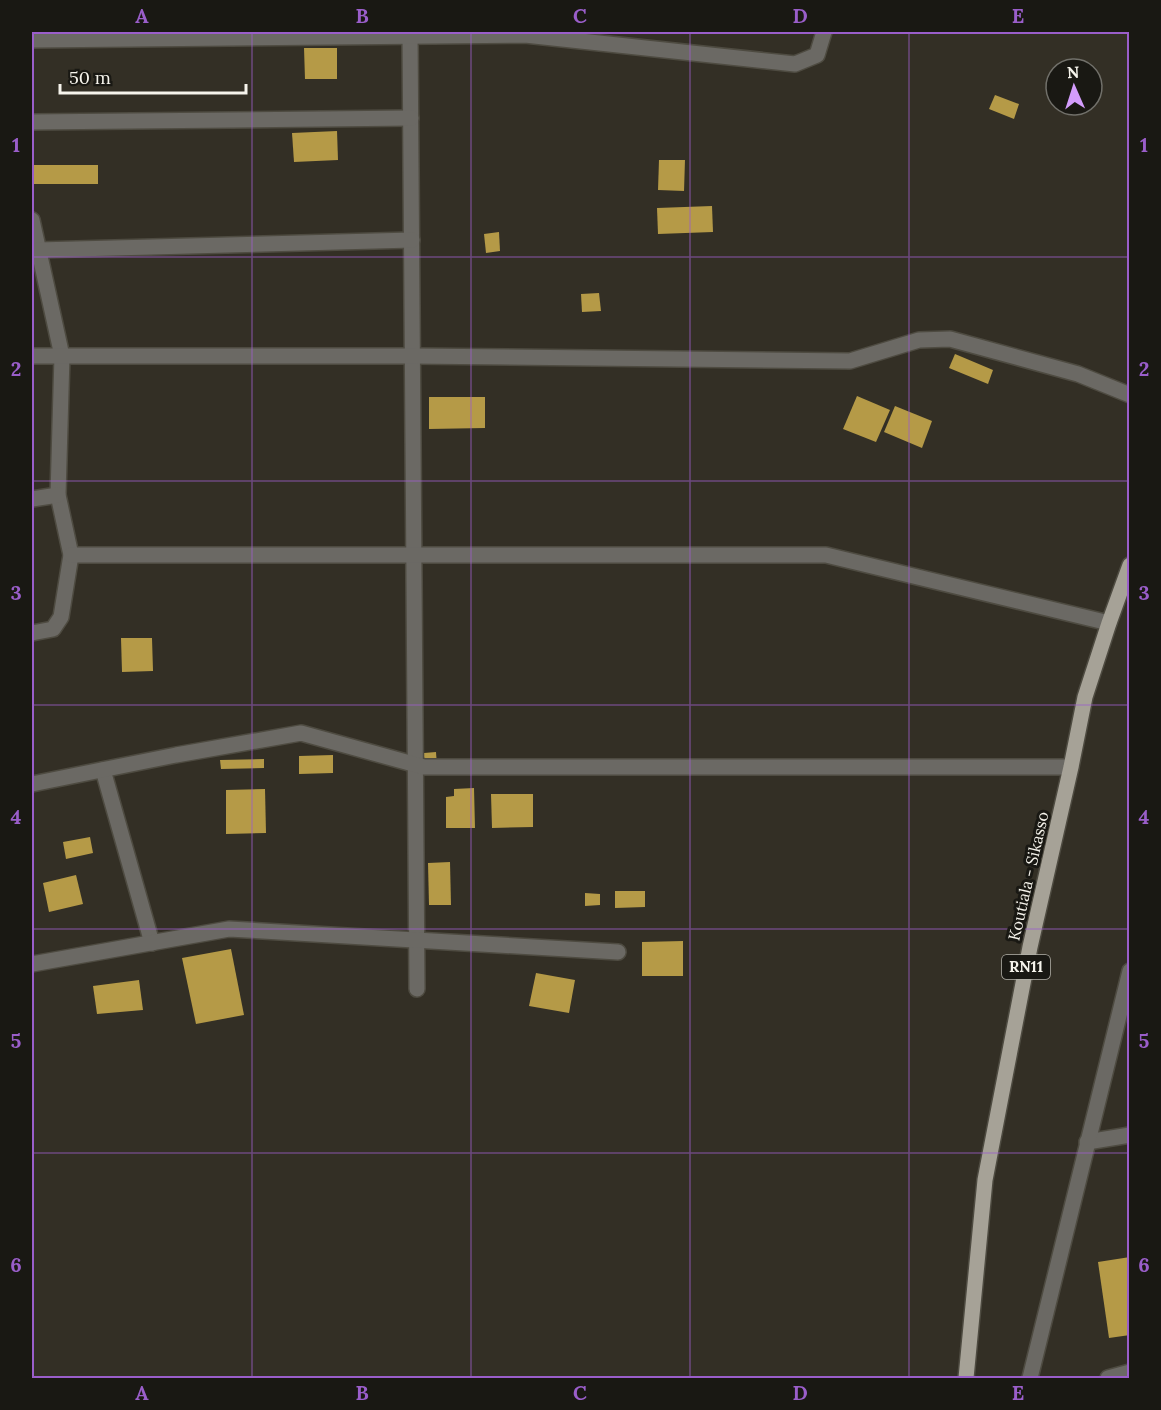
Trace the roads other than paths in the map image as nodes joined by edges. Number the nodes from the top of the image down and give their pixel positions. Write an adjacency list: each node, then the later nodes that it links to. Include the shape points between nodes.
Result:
1 (824, 32): 2 (street, via 817,55 795,64 525,35)
2 (410, 34): 3 (street); 5 (street)
3 (82, 35): 4 (street)
4 (32, 40)
5 (411, 118): 6 (street); 8 (street)
6 (32, 122)
7 (32, 220): 9 (street)
8 (412, 240): 9 (street); 12 (street)
9 (38, 250): 11 (street)
10 (32, 356): 11 (street)
11 (62, 356): 12 (street); 14 (street)
12 (413, 356): 13 (street, via 850,361 919,340 950,339 1078,374); 17 (street)
13 (1130, 395)
14 (58, 495): 15 (street); 16 (street)
15 (32, 499)
16 (71, 555): 17 (street); 20 (street, via 61,617 53,629)
17 (414, 555): 19 (street, via 826,555); 21 (street)
18 (1130, 565): 19 (main road, Koutiala - Sikasso / RN11)
19 (1109, 623): 22 (main road, Koutiala - Sikasso / RN11, via 1085,697)
20 (32, 633)
21 (416, 764): 22 (street); 23 (street, via 302,734); 25 (street)
22 (1071, 767): 34 (main road, Koutiala - Sikasso / RN11, via 1030,947 985,1180)
23 (103, 770): 24 (street); 26 (street)
24 (32, 784)
25 (417, 940): 26 (street, via 229,929); 27 (street); 30 (street)
26 (152, 943): 28 (street)
27 (618, 952)
28 (32, 964)
29 (1130, 971): 32 (street)
30 (417, 989)
31 (1130, 1135): 32 (street)
32 (1087, 1142): 35 (street)
33 (1127, 1374): 36 (street)
34 (966, 1378)
35 (1030, 1378)
36 (1108, 1378)

